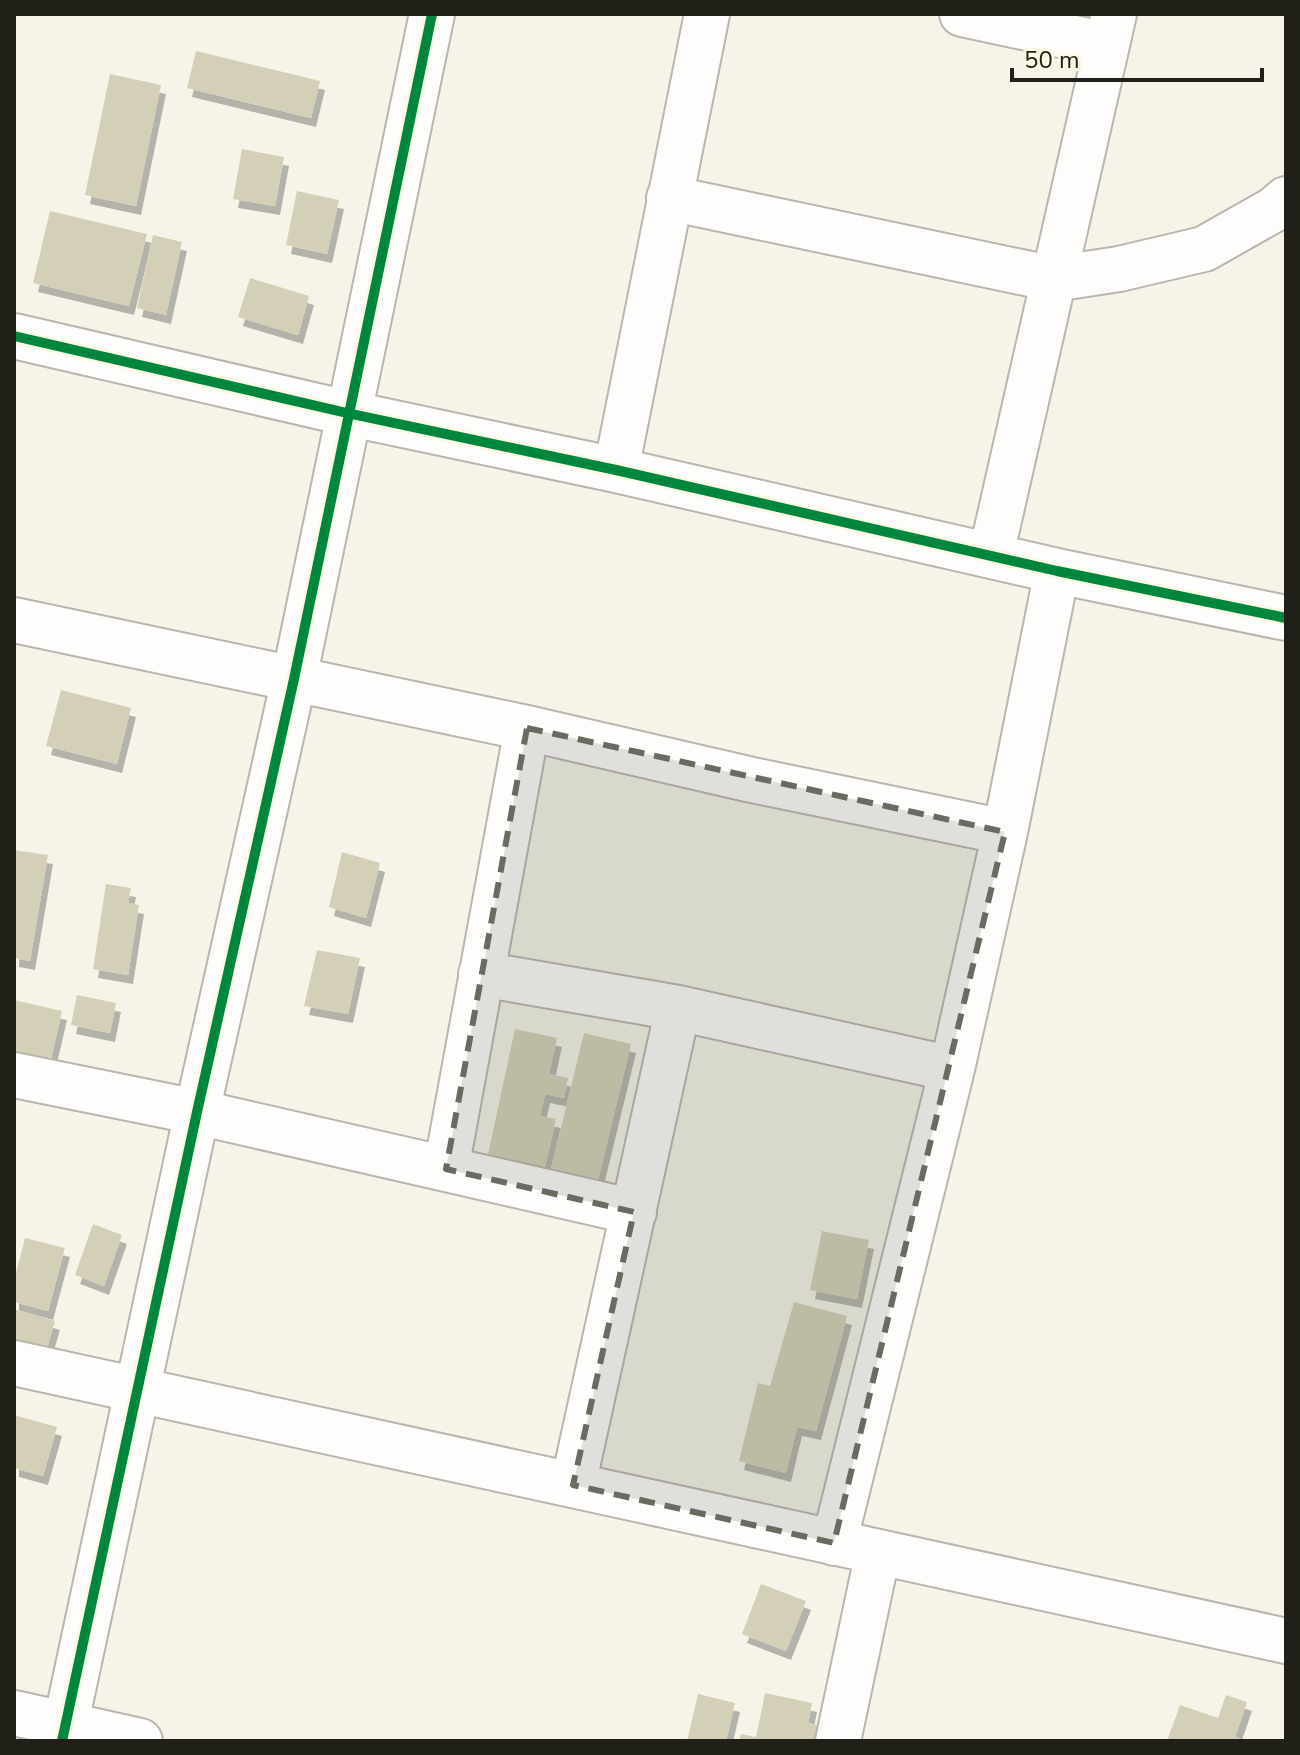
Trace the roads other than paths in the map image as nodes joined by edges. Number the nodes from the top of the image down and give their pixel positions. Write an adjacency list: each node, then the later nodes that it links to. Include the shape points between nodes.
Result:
1 (432, 14): 9 (street)
2 (707, 14): 5 (street)
3 (962, 14): 4 (street)
4 (1111, 29): 7 (street)
5 (669, 198): 7 (street); 10 (street)
6 (1286, 199): 7 (street, via 1204,249)
7 (1054, 279): 11 (street)
8 (14, 336): 9 (street)
9 (347, 413): 10 (street); 15 (street)
10 (616, 470): 11 (street)
11 (991, 555): 12 (street)
12 (1057, 571): 13 (street); 17 (street)
13 (1286, 618)
14 (16, 631): 15 (street)
15 (294, 679): 16 (street); 22 (street)
16 (527, 728): 17 (street); 18 (street)
17 (1005, 832): 20 (street)
18 (481, 974): 19 (street); 23 (street)
19 (678, 1008): 20 (street); 24 (street)
20 (952, 1069): 28 (street)
21 (14, 1075): 22 (street)
22 (197, 1112): 23 (street); 26 (street)
23 (446, 1169): 24 (street)
24 (634, 1212): 27 (street)
25 (14, 1363): 26 (street)
26 (138, 1390): 27 (street); 32 (street)
27 (573, 1485): 28 (street)
28 (834, 1543): 29 (street)
29 (878, 1552): 30 (street); 34 (street)
30 (1286, 1641)
31 (14, 1713): 32 (street)
32 (64, 1732): 33 (street)
33 (140, 1741)
34 (838, 1741)

